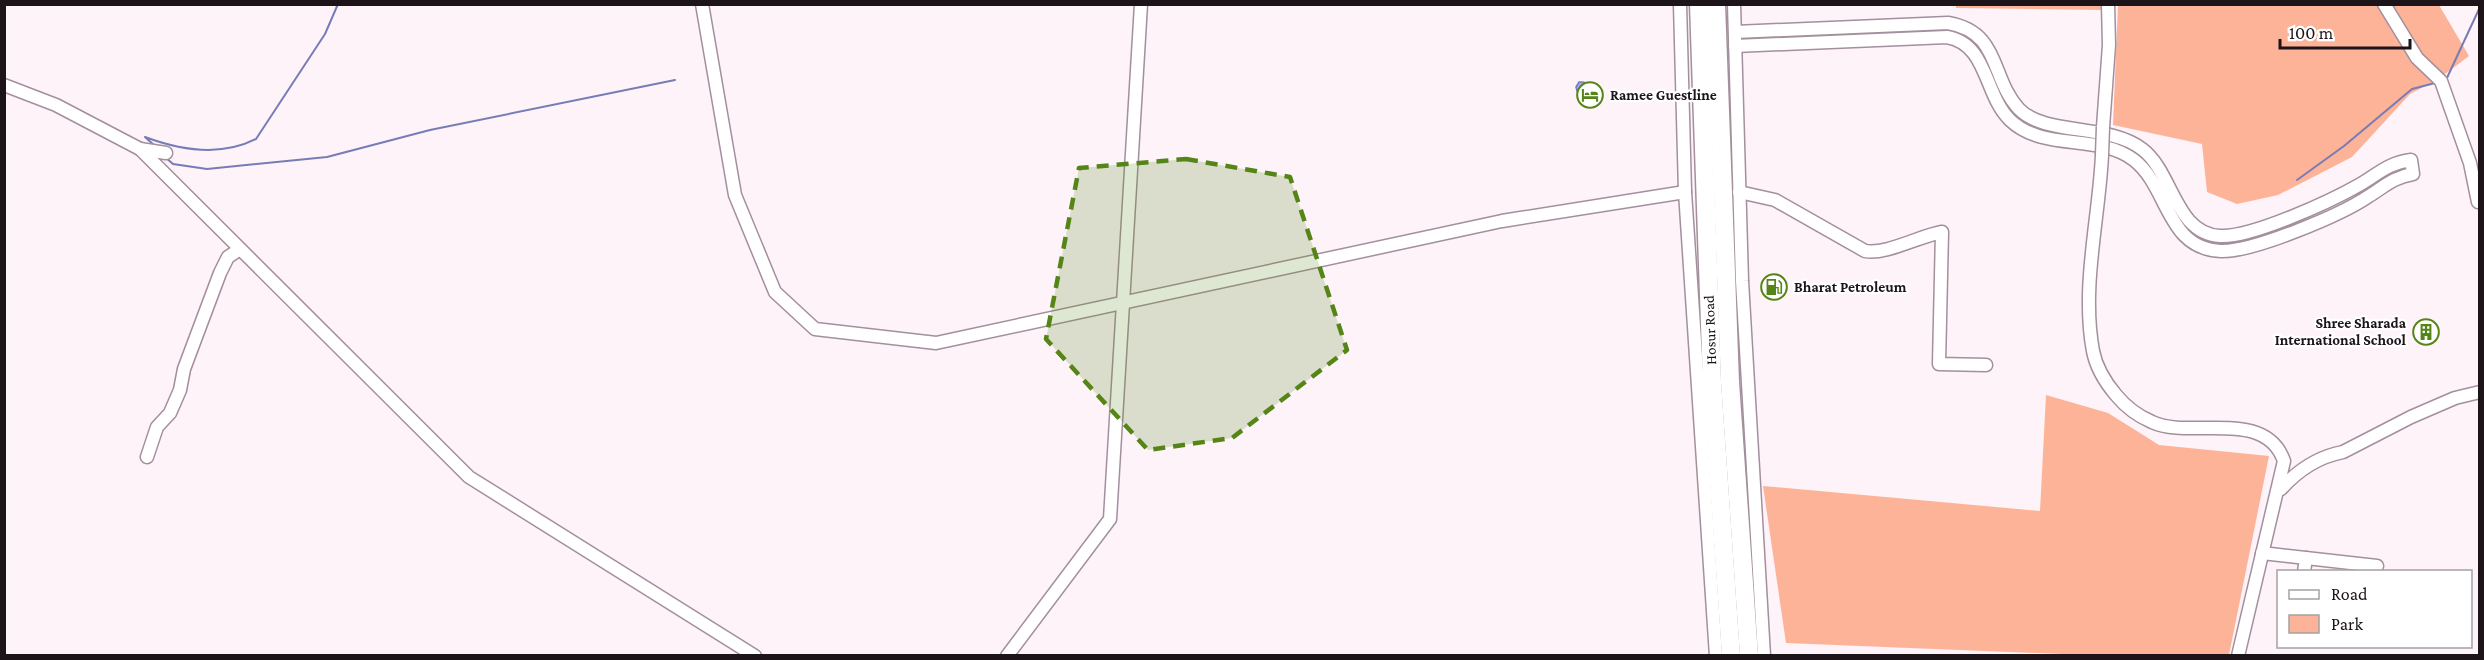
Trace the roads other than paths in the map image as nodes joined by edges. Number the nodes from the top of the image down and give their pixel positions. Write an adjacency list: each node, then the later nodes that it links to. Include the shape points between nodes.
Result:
1 (702, 4): 19 (street, via 735,195 775,292 815,329 936,344)
2 (1140, 4): 19 (street)
3 (1680, 4): 15 (street)
4 (1699, 4): 31 (highway, Hosur Road, via 1712,382)
5 (1716, 4): 32 (highway, Hosur Road, via 1730,382)
6 (1734, 4): 9 (street)
7 (2108, 4): 23 (street, bridge, via 2102,155 2088,315 2093,353 2104,380 2124,405 2152,423 2254,432 2276,446 2284,460)
8 (2384, 4): 14 (street, via 2417,58 2441,81)
9 (1735, 32): 10 (street); 10 (street, via 1948,23 1964,27 1988,47 2011,97 2024,113 2042,122 2111,134 2135,144 2157,164 2188,220 2216,236 2230,236 2304,213 2362,184 2393,163 2411,160 2413,174 2391,180 2370,196 2309,227 2232,250 2214,250 2190,241 2177,229 2146,172 2128,156 2108,148 2038,136 2015,125 1998,104 1976,55 1958,40)
10 (1735, 46): 16 (street)
11 (4, 85): 12 (street, via 56,105)
12 (140, 149): 13 (street); 18 (street)
13 (160, 152)
14 (2475, 162): 17 (street)
15 (1685, 192): 19 (street, via 1502,222); 30 (street)
16 (1739, 192): 20 (street, via 1775,200 1865,251 1882,252 1922,235 1942,232 1940,364); 33 (street)
17 (2478, 202)
18 (240, 249): 22 (street, via 224,265 184,369 180,390 170,413 157,427); 28 (street, via 469,477)
19 (1121, 303): 29 (street, via 1110,519)
20 (1986, 365)
21 (2480, 392): 23 (street, via 2455,398 2343,452 2327,455 2295,473)
22 (147, 457)
23 (2278, 492): 24 (street)
24 (2262, 553): 25 (street); 34 (street)
25 (2306, 558): 26 (street); 27 (street)
26 (2377, 566)
27 (2304, 570)
28 (755, 656)
29 (1006, 656)
30 (1716, 656)
31 (1731, 656)
32 (1749, 656)
33 (1764, 656)
34 (2238, 656)

